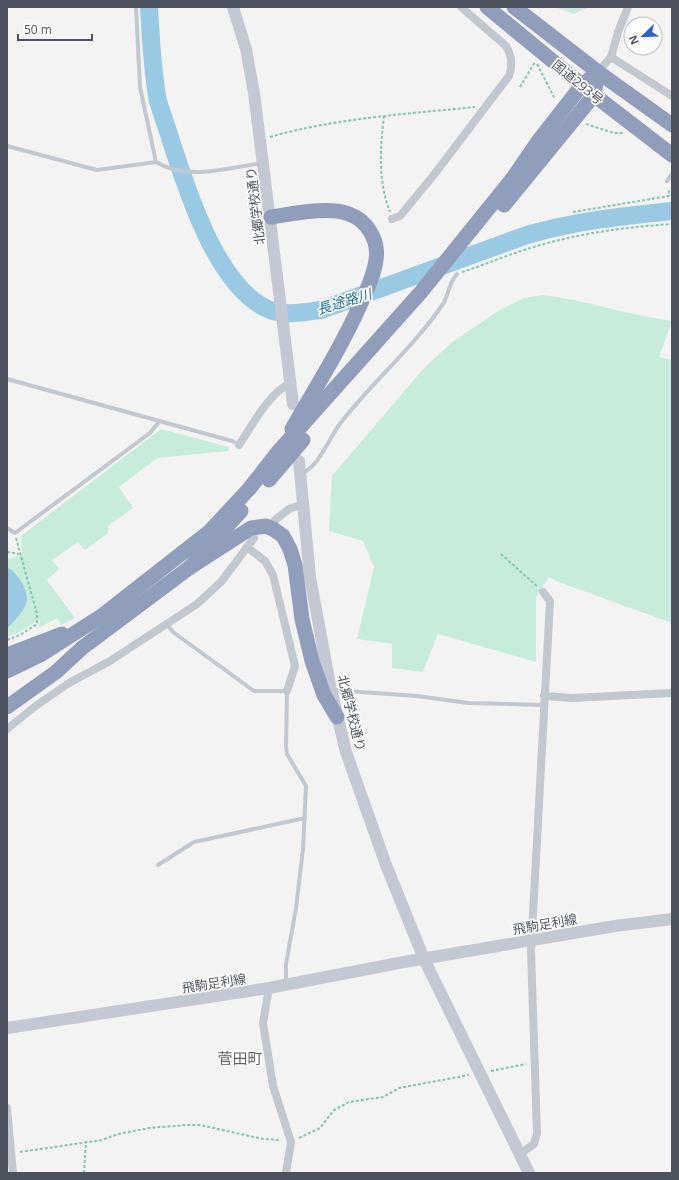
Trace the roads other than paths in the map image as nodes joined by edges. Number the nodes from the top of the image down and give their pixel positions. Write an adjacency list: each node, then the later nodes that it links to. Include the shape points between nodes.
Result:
1 (136, 7): 14 (lane, via 140,87)
2 (233, 7): 15 (street, 北郷学校通り, via 251,71)
3 (461, 7): 19 (street, via 510,51 510,76 407,208)
4 (487, 7): 9 (highway, 国道293号)
5 (514, 7): 8 (highway, 国道293号)
6 (628, 7): 7 (street)
7 (611, 57): 8 (street); 10 (street)
8 (598, 72): 9 (highway); 11 (highway, 国道293号)
9 (588, 90): 13 (highway, 国道293号); 21 (highway)
10 (672, 96)
11 (672, 125)
12 (7, 146): 14 (lane, via 97,170)
13 (672, 155)
14 (156, 162): 15 (lane, via 165,168 195,173)
15 (264, 163): 18 (street, 北郷学校通り)
16 (672, 174): 17 (lane)
17 (667, 181)
18 (271, 217): 23 (street, 北郷学校通り); 27 (highway, via 325,211 338,211 355,217 367,227 375,242 376,261 357,312 337,354)
19 (392, 220)
20 (458, 274): 28 (lane, via 453,278 442,305 396,362 340,424 316,464)
21 (426, 293): 27 (highway); 34 (highway, via 225,530)
22 (7, 379): 25 (lane)
23 (291, 383): 24 (street, 北郷学校通り); 26 (street, via 274,393)
24 (293, 404)
25 (159, 422): 26 (lane, via 232,441); 31 (lane, via 150,433 15,533)
26 (238, 445)
27 (278, 452): 36 (highway, via 249,489 209,532)
28 (300, 468): 29 (street, 北郷学校通り)
29 (304, 504): 30 (street, via 289,509); 42 (street, 北郷学校通り, via 310,577)
30 (275, 520)
31 (7, 528)
32 (254, 538): 33 (street)
33 (247, 547): 37 (street, via 207,596); 43 (street, via 265,561 273,575 295,666)
34 (189, 568): 38 (highway); 48 (highway, via 251,528 266,526 283,536 295,565 302,619 312,661 324,695)
35 (543, 592): 45 (street, via 550,601)
36 (86, 626): 39 (highway); 40 (highway, via 42,654)
37 (167, 626): 43 (lane, via 254,692); 49 (street, via 69,683)
38 (82, 648): 41 (highway); 47 (highway, via 56,672)
39 (7, 655)
40 (7, 671)
41 (7, 681)
42 (331, 690): 46 (lane, via 468,703); 48 (street, 北郷学校通り)
43 (287, 691): 50 (lane, via 287,754 306,786)
44 (672, 693): 45 (street, via 572,698)
45 (544, 696): 46 (street)
46 (543, 705): 53 (street)
47 (7, 707)
48 (337, 717): 54 (street, 北郷学校通り, via 367,814)
49 (7, 729)
50 (304, 818): 51 (lane, via 194,842); 55 (lane, via 296,908 286,964)
51 (158, 865)
52 (672, 919): 53 (street, 飛駒足利線)
53 (532, 941): 54 (street, 飛駒足利線); 59 (street, via 531,980 537,1133 534,1144)
54 (424, 959): 55 (street, 飛駒足利線); 59 (street)
55 (286, 985): 56 (street, 飛駒足利線)
56 (269, 988): 57 (street, 飛駒足利線); 61 (street, via 263,1023 273,1086 291,1142)
57 (7, 1028)
58 (7, 1108): 60 (street)
59 (520, 1154): 62 (street)
60 (13, 1173)
61 (286, 1173)
62 (529, 1173)

